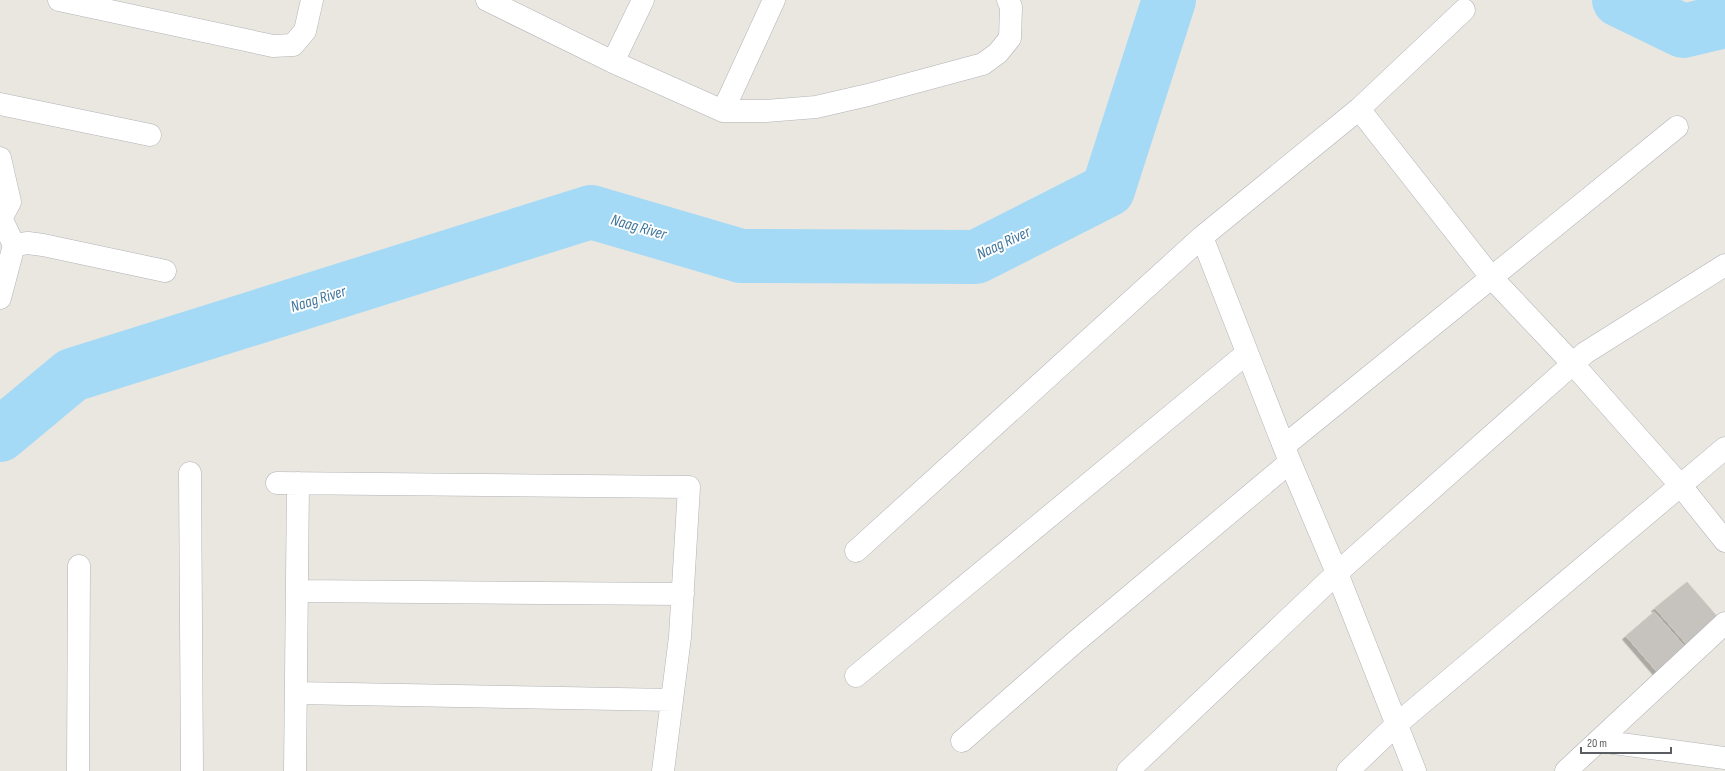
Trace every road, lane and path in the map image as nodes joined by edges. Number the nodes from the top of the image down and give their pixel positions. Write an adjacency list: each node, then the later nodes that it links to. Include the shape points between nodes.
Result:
1 (60, 0): 2 (street, via 272,46 293,45 306,31)
2 (312, 0)
3 (488, 0): 7 (street)
4 (643, 0): 9 (street)
5 (774, 0): 12 (street)
6 (1008, 0): 12 (street, via 1011,7 1010,38 998,53 983,64 816,107)
7 (512, 6): 9 (street)
8 (1464, 10): 11 (street)
9 (613, 62): 12 (street)
10 (0, 104): 14 (street)
11 (1359, 109): 17 (street); 21 (street)
12 (723, 111)
13 (1677, 127): 21 (street)
14 (150, 135)
15 (0, 158): 16 (street, via 10,202)
16 (1, 221): 18 (street)
17 (1202, 237): 23 (street); 30 (street)
18 (14, 245): 20 (street, via 43,245); 22 (street)
19 (1725, 265): 24 (street, via 1585,353)
20 (165, 271)
21 (1491, 277): 24 (street); 26 (street)
22 (0, 298)
23 (1248, 353): 26 (street); 36 (street)
24 (1573, 364): 28 (street); 32 (street)
25 (1725, 448): 28 (street)
26 (1287, 454): 32 (street); 40 (street)
27 (190, 473): 44 (street)
28 (1680, 486): 29 (street); 39 (street)
29 (1725, 541)
30 (856, 551)
31 (79, 566): 43 (street)
32 (1337, 573): 39 (street); 47 (street)
33 (297, 591): 34 (street); 34 (street, via 287,483 689,487); 37 (street)
34 (683, 594): 38 (street)
35 (1725, 623): 41 (street)
36 (856, 676)
37 (296, 693): 38 (street); 45 (street)
38 (672, 700): 46 (street)
39 (1397, 724): 48 (street); 49 (street)
40 (962, 741)
41 (1599, 741): 42 (street); 50 (street)
42 (1725, 758)
43 (78, 771)
44 (192, 771)
45 (295, 771)
46 (663, 771)
47 (1128, 771)
48 (1348, 771)
49 (1415, 771)
50 (1566, 771)

